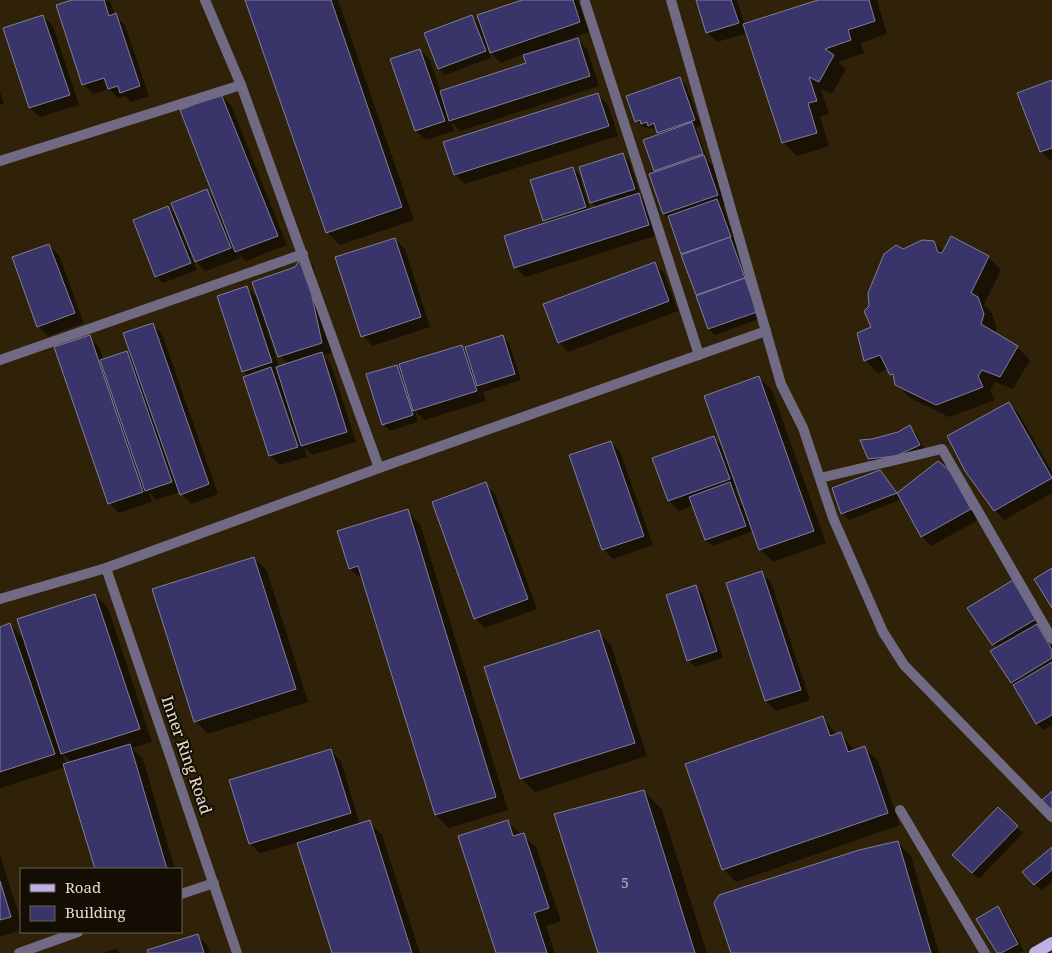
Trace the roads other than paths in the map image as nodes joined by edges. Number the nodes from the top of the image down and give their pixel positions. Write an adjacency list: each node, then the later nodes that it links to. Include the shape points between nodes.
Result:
1 (205, 0): 4 (street)
2 (672, 0): 7 (street)
3 (585, 2): 8 (street)
4 (241, 85): 5 (street); 6 (street)
5 (0, 161)
6 (303, 254): 9 (street); 10 (street)
7 (766, 331): 8 (street); 11 (street, via 781,384 803,428)
8 (699, 355): 10 (street)
9 (0, 360)
10 (379, 468): 12 (street)
11 (820, 478): 14 (street, via 942,449); 16 (street, via 833,518 883,632 904,664)
12 (106, 568): 13 (street); 17 (street, Inner Ring Road)
13 (0, 599)
14 (1052, 640)
15 (900, 810): 23 (street)
16 (1052, 817)
17 (214, 883): 18 (street); 22 (street, Inner Ring Road)
18 (182, 894)
19 (75, 933): 21 (street)
20 (1052, 943): 24 (main road)
21 (19, 953)
22 (237, 953)
23 (985, 953)
24 (1035, 953)

